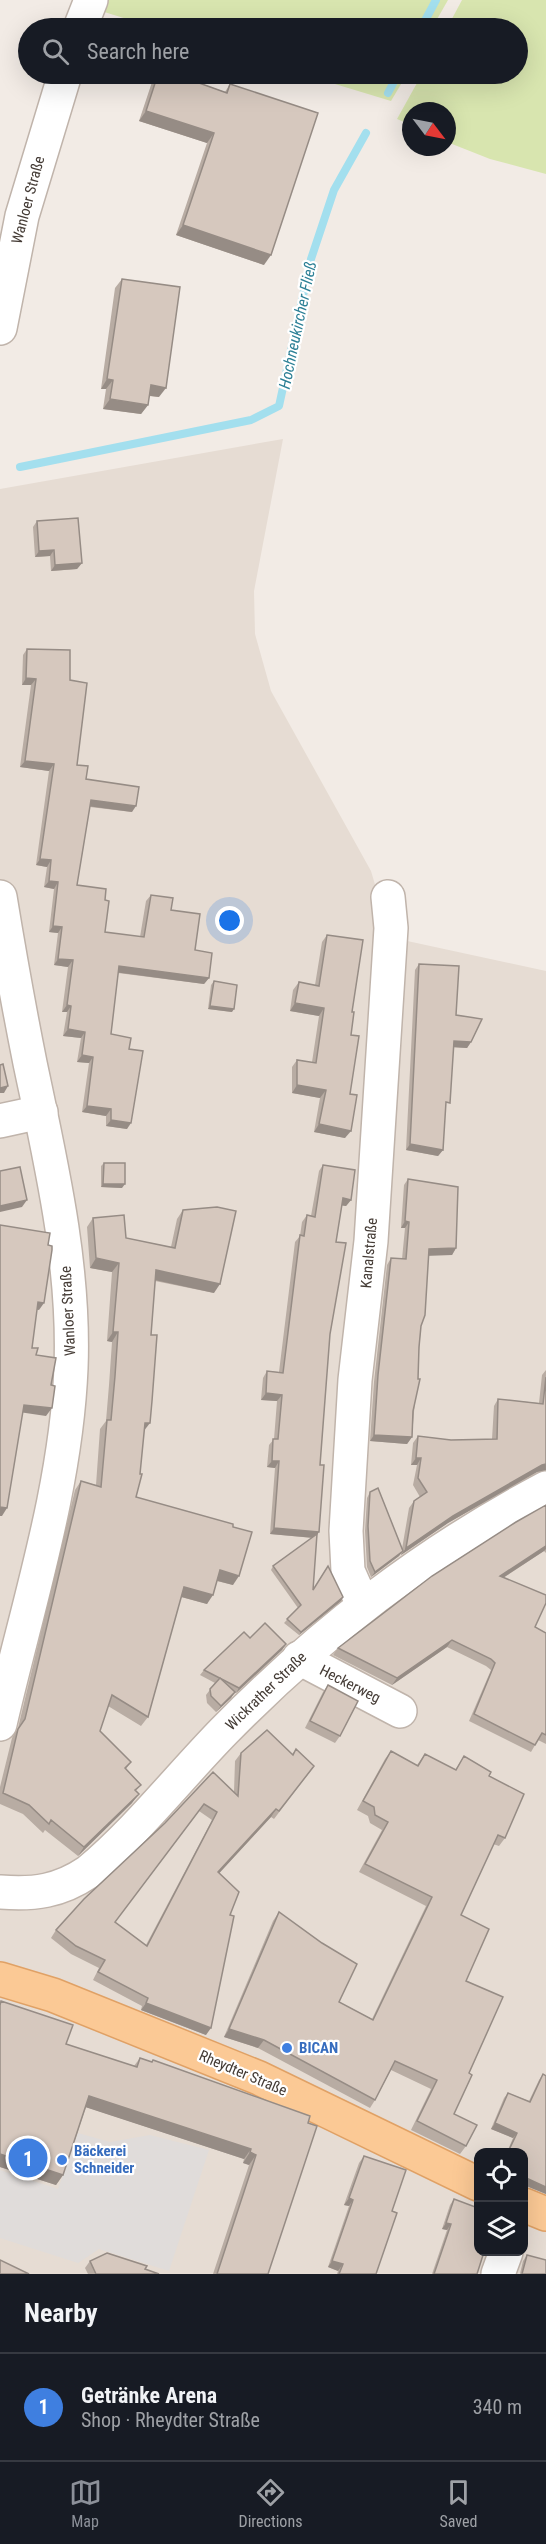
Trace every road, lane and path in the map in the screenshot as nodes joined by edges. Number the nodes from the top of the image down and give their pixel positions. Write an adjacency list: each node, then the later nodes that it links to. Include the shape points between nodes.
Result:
1 (91, 0): 2 (street)
2 (84, 18)
3 (61, 84): 4 (street, Wanloer Straße, via 22,216)
4 (0, 328)
5 (0, 897): 7 (street, Wanloer Straße)
6 (388, 897): 11 (street, Kanalstraße, via 391,928 375,1183 355,1380 346,1531 348,1571)
7 (4, 942): 8 (street, Wanloer Straße)
8 (41, 1112): 9 (street); 14 (street, Wanloer Straße, via 63,1238 70,1302 71,1368 58,1476)
9 (0, 1121)
10 (546, 1488): 11 (street, Wickrather Straße, via 446,1546)
11 (363, 1605): 12 (street, Wickrather Straße)
12 (299, 1658): 13 (street, Heckerweg); 15 (street, Wickrather Straße, via 88,1872 46,1892)
13 (400, 1711)
14 (0, 1724)
15 (0, 1892)
16 (0, 1979): 17 (main road, Rheydter Straße, via 53,1995 259,2078)
17 (474, 2182)
18 (528, 2207): 19 (main road)
19 (546, 2214)
20 (505, 2256): 21 (street)
21 (498, 2274)

